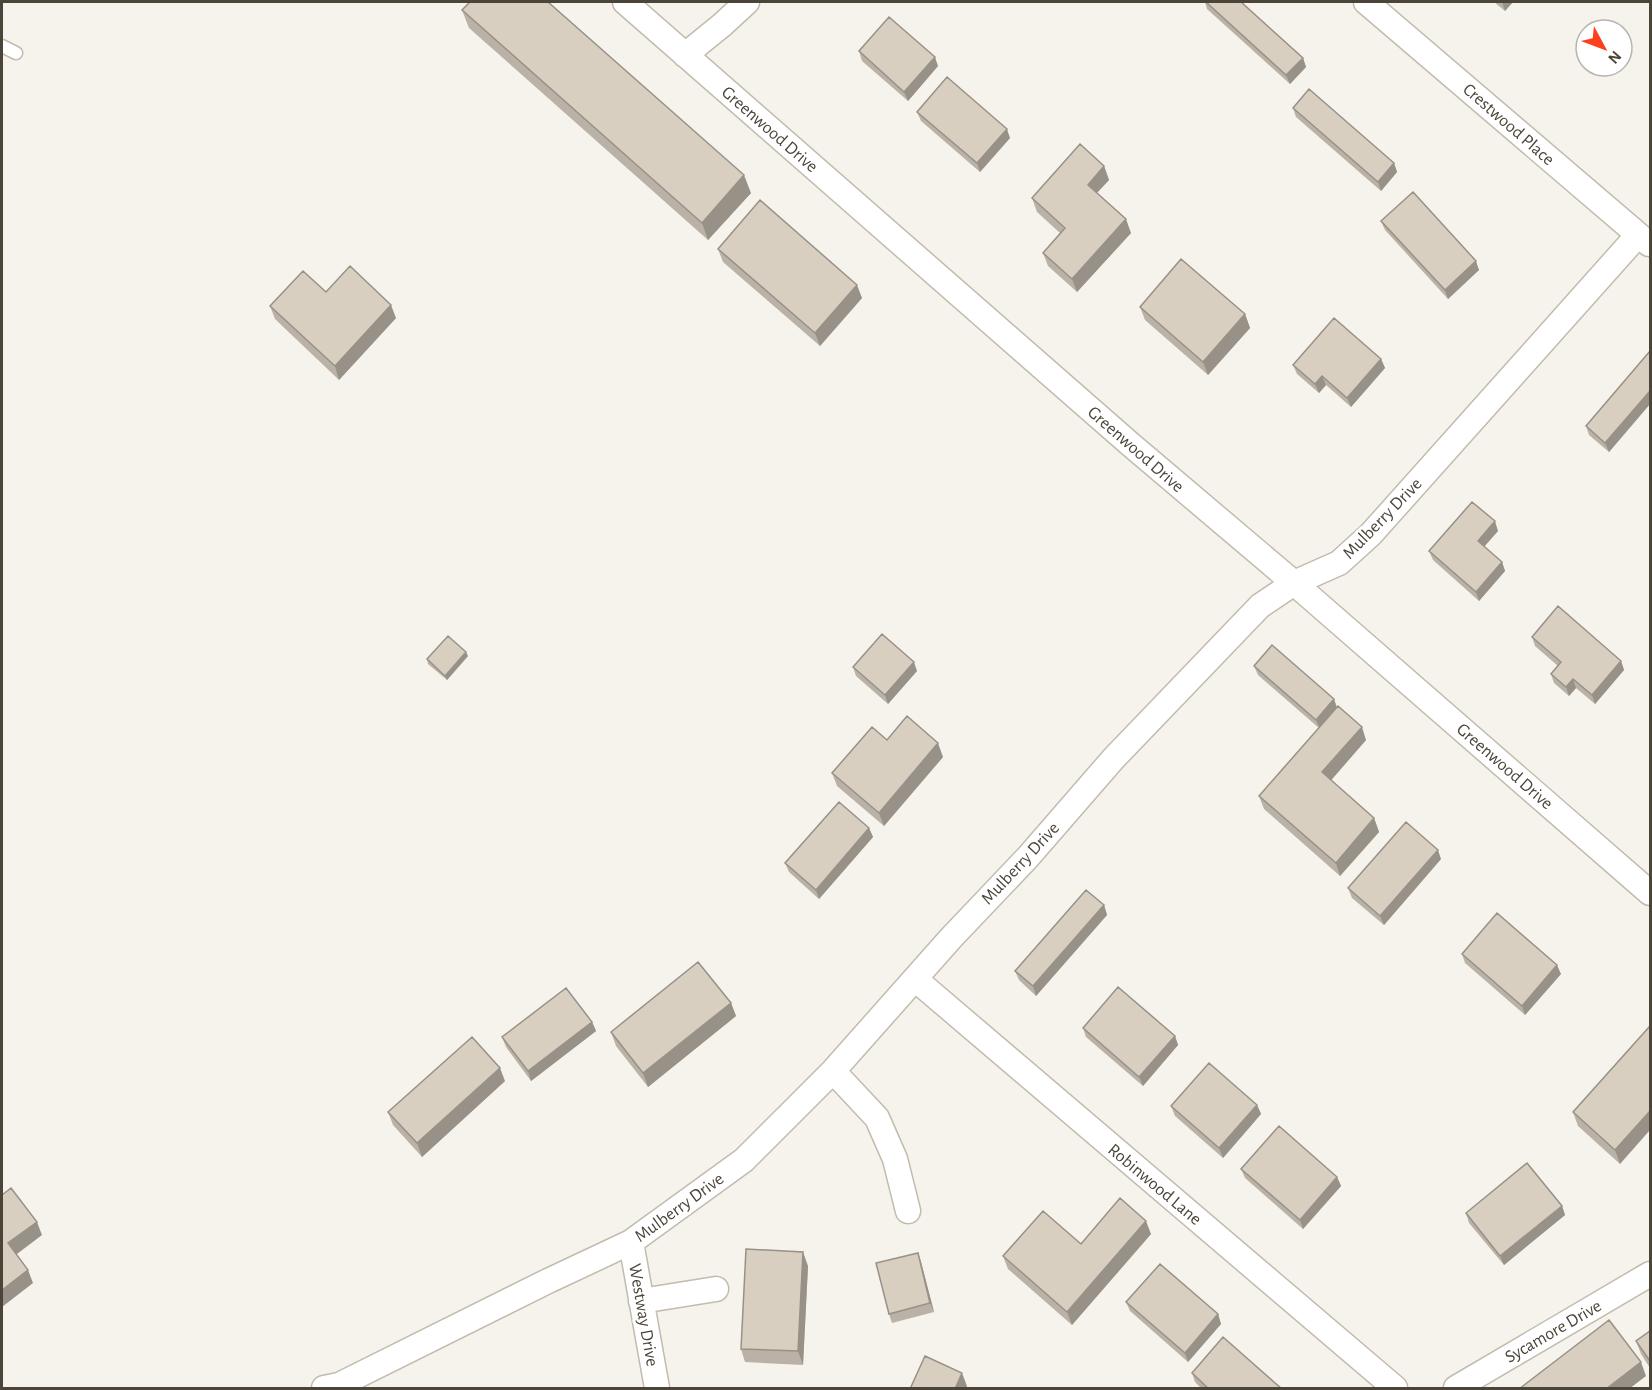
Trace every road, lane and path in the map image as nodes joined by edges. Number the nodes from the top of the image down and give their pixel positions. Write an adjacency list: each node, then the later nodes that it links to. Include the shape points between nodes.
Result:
1 (625, 2): 6 (street, Greenwood Drive)
2 (747, 2): 6 (street)
3 (1366, 2): 7 (street, Crestwood Place)
4 (2, 46): 5 (lane)
5 (16, 53)
6 (685, 55): 8 (street, Greenwood Drive)
7 (1644, 240): 8 (street, Mulberry Drive, via 1371,534 1339,563)
8 (1294, 583): 9 (street, Greenwood Drive); 10 (street, Mulberry Drive, via 1260,606 1130,741)
9 (1650, 893)
10 (915, 980): 11 (street, Mulberry Drive); 20 (street, Robinwood Lane)
11 (833, 1071): 12 (street, via 877,1118 895,1159); 13 (street, Mulberry Drive, via 744,1160)
12 (908, 1211)
13 (631, 1242): 16 (street, Westway Drive); 18 (street, Mulberry Drive)
14 (1650, 1274): 21 (street, Sycamore Drive)
15 (716, 1289): 16 (street)
16 (641, 1301): 17 (street, Westway Drive)
17 (656, 1381): 19 (street)
18 (324, 1389)
19 (676, 1389)
20 (1395, 1389)
21 (1456, 1389)

